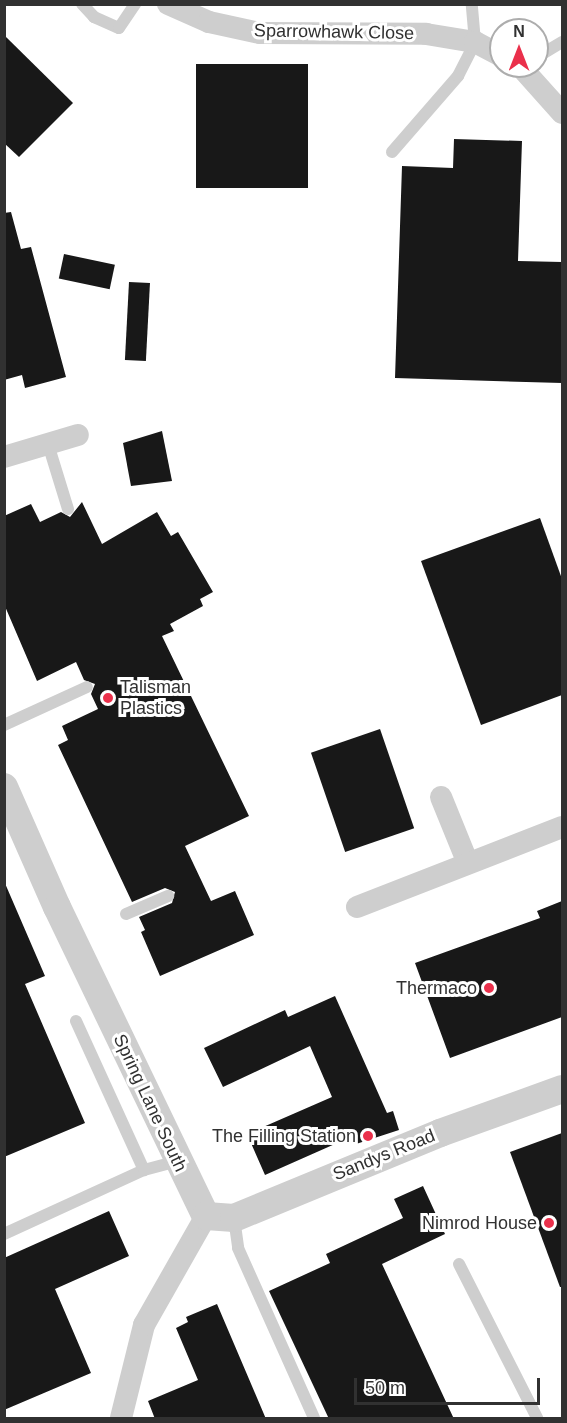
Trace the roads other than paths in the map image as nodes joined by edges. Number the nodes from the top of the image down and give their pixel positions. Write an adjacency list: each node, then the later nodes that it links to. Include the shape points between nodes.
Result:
1 (82, 4): 2 (lane, via 94,17 119,28)
2 (135, 4)
3 (168, 4): 5 (street, Sparrowhawk Close, via 208,22 260,33 426,34)
4 (472, 4): 5 (lane)
5 (475, 42): 7 (street, Sparrowhawk Close); 11 (lane, via 458,76)
6 (562, 42): 8 (lane)
7 (489, 50)
8 (549, 50)
9 (531, 78): 10 (street)
10 (562, 113)
11 (392, 152)
12 (78, 435): 13 (street)
13 (48, 444): 14 (street); 15 (lane)
14 (4, 457)
15 (68, 509)
16 (87, 687): 17 (lane)
17 (4, 725)
18 (4, 787): 27 (street, Spring Lane South)
19 (441, 797): 21 (street)
20 (562, 826): 21 (street)
21 (467, 861): 23 (street)
22 (168, 896): 24 (lane)
23 (357, 907)
24 (126, 914)
25 (76, 1021): 28 (lane)
26 (562, 1089): 30 (street, Sandys Road, via 440,1133)
27 (177, 1161): 28 (lane); 29 (street, Spring Lane South)
28 (144, 1170): 31 (lane)
29 (206, 1216): 30 (street, Sandys Road); 33 (street, via 144,1325)
30 (234, 1218): 34 (lane, via 238,1248)
31 (4, 1234)
32 (459, 1264): 35 (lane)
33 (122, 1419)
34 (314, 1419)
35 (537, 1419)

